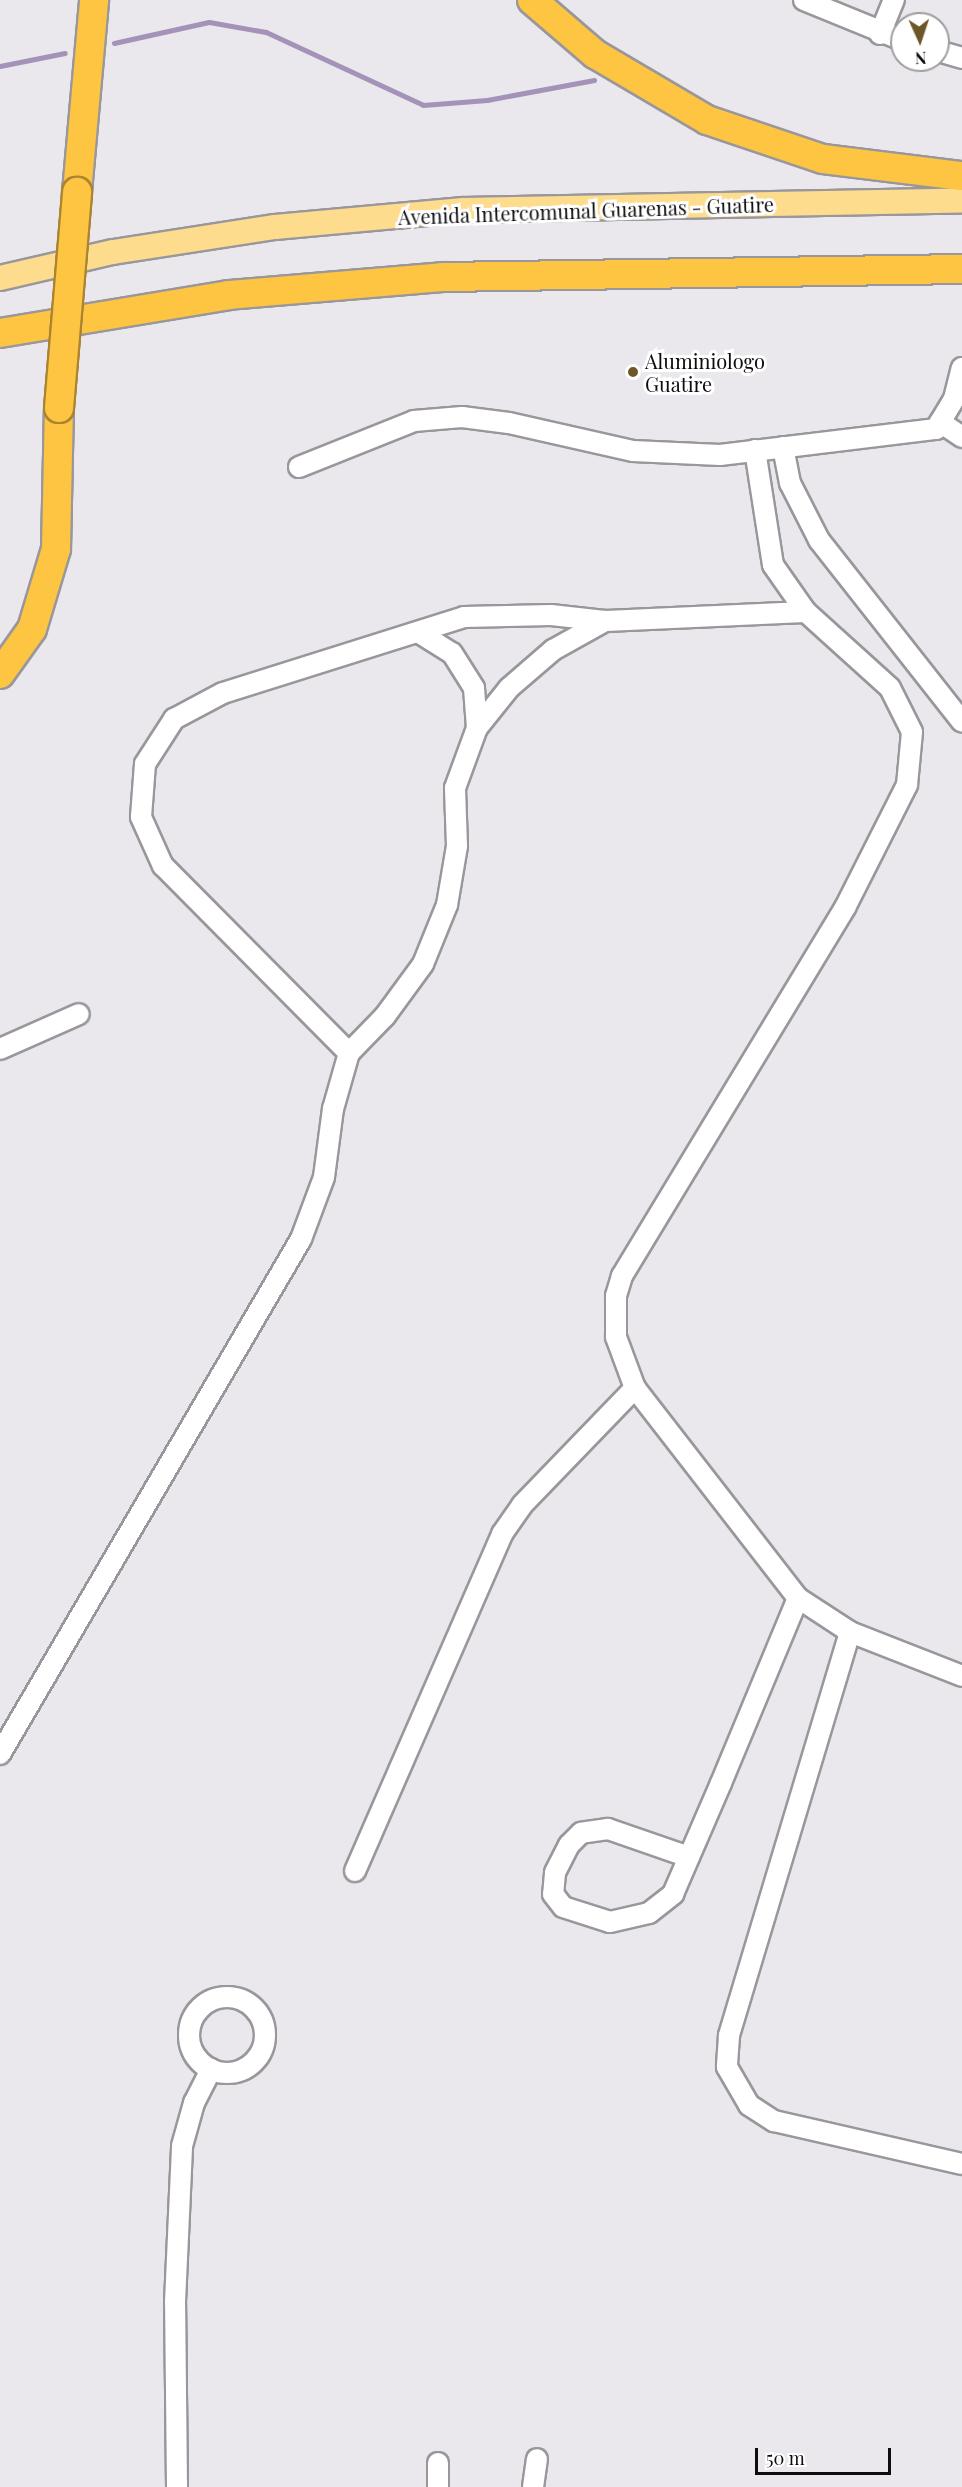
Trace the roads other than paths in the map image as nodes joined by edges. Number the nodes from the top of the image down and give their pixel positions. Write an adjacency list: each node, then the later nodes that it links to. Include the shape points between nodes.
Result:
1 (94, 0): 21 (highway, bridge, via 59,408 56,549 32,629)
2 (532, 0): 7 (highway, via 595,54 707,120 823,159)
3 (805, 0): 5 (street)
4 (894, 0): 5 (street)
5 (880, 34): 6 (street)
6 (890, 37)
7 (962, 176)
8 (962, 200): 10 (main road, Avenida Intercomunal Guarenas - Guatire, via 463,210 275,227 113,252)
9 (962, 268): 11 (highway, via 443,277 229,295)
10 (0, 278)
11 (0, 333)
12 (962, 368): 13 (street, via 954,399)
13 (940, 422): 14 (street); 15 (street, via 936,429)
14 (962, 437)
15 (783, 447): 16 (street); 22 (street, via 790,483 819,540)
16 (755, 450): 17 (street, via 720,455 633,451 509,423 462,417 414,421); 18 (street, via 773,565)
17 (299, 467)
18 (806, 612): 19 (street); 27 (street, via 890,687 912,732 907,785 846,906 622,1276 616,1296 616,1337)
19 (605, 621): 20 (street, via 551,615 464,617); 23 (street, via 553,650 509,688)
20 (418, 632): 23 (street, via 452,653 474,688); 26 (street, via 223,693 174,719 145,764 141,817 162,866)
21 (0, 674)
22 (962, 722)
23 (477, 728): 26 (street, via 455,788 456,846 443,915 423,964 386,1016)
24 (79, 1014): 25 (street)
25 (0, 1048)
26 (349, 1053): 31 (street, via 333,1109 324,1177 301,1239)
27 (635, 1388): 28 (street); 33 (street, via 522,1505 502,1534)
28 (798, 1598): 29 (street); 32 (street)
29 (850, 1632): 30 (street); 35 (street, via 729,2036 727,2067 750,2105 774,2121)
30 (962, 1676)
31 (0, 1754)
32 (689, 1857): 32 (street, via 673,1894 649,1913 609,1922 563,1908 553,1894 555,1873 569,1845 581,1833 608,1830)
33 (355, 1871)
34 (211, 2069): 38 (street, via 194,2103 182,2146 175,2302)
35 (962, 2164)
36 (537, 2459): 40 (street)
37 (438, 2463): 39 (street)
38 (177, 2487)
39 (438, 2487)
40 (533, 2487)

